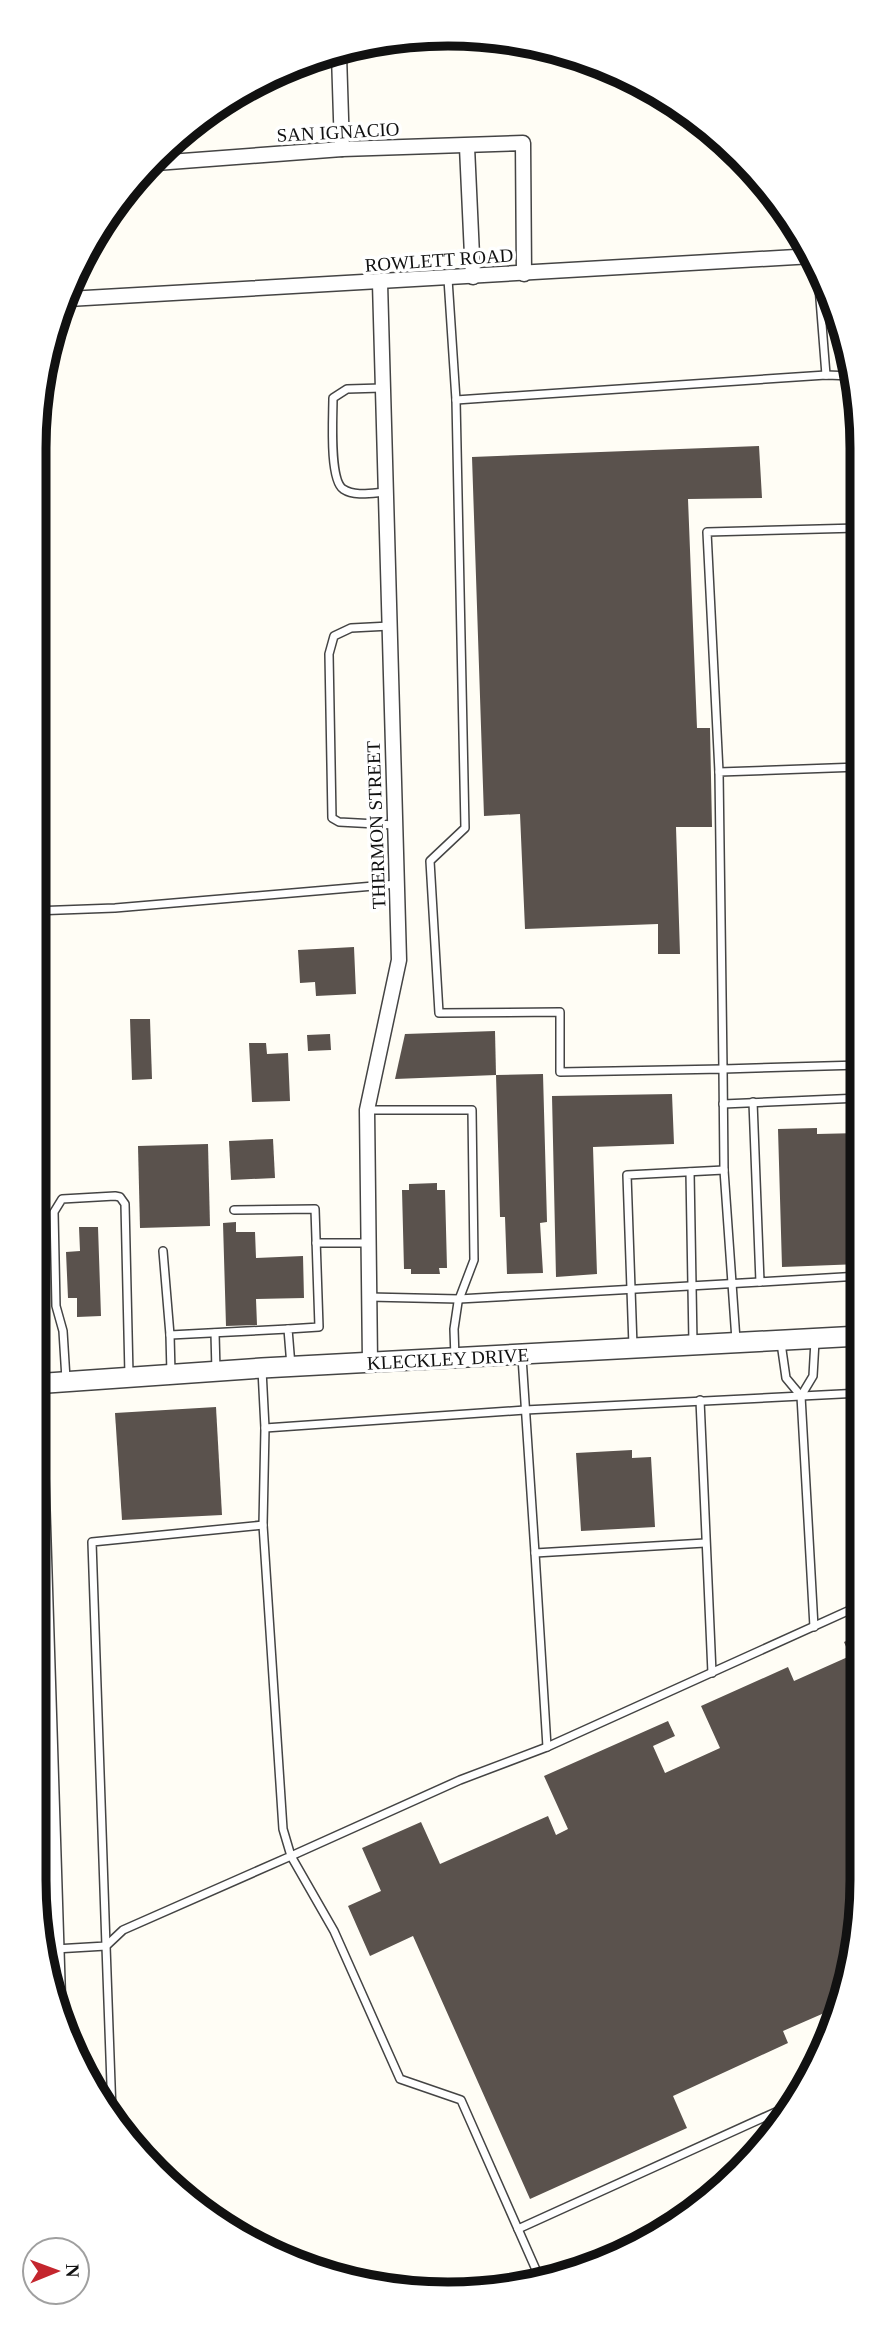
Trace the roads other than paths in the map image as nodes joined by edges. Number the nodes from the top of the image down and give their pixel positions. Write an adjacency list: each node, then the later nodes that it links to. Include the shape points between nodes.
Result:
1 (339, 60): 3 (street)
2 (467, 147): 3 (street, SAN IGNACIO); 6 (street, SAN IGNACIO, via 523,143); 7 (street)
3 (342, 149): 4 (street, SAN IGNACIO)
4 (164, 162)
5 (801, 257): 6 (street, ROWLETT ROAD)
6 (524, 274): 7 (street, ROWLETT ROAD)
7 (473, 277): 8 (street, ROWLETT ROAD)
8 (448, 279): 9 (street, ROWLETT ROAD); 15 (lane)
9 (380, 284): 11 (street, ROWLETT ROAD); 14 (street, THERMON STREET)
10 (820, 296): 12 (lane)
11 (74, 299)
12 (826, 375): 13 (lane); 15 (lane)
13 (843, 376)
14 (383, 388): 16 (street, THERMON STREET); 16 (lane, via 347,389 333,398 334,476 341,488 355,494)
15 (456, 400): 25 (lane, via 465,828 430,861 439,1013 560,1012 560,1072)
16 (386, 492): 18 (street, THERMON STREET)
17 (850, 528): 20 (lane, via 707,532)
18 (390, 626): 21 (street, THERMON STREET); 21 (lane, via 351,628 334,636 328,654 332,818)
19 (850, 767): 20 (lane)
20 (719, 772): 25 (lane)
21 (395, 825): 22 (street, THERMON STREET)
22 (397, 884): 23 (lane); 29 (street, THERMON STREET, via 399,960)
23 (46, 911)
24 (850, 1065): 25 (lane)
25 (723, 1069): 28 (lane)
26 (850, 1098): 27 (lane)
27 (753, 1102): 28 (lane); 37 (lane)
28 (723, 1104): 30 (lane)
29 (367, 1110): 33 (street, THERMON STREET); 42 (lane, via 472,1110 474,1260)
30 (724, 1170): 31 (lane); 39 (lane)
31 (690, 1172): 38 (lane); 40 (lane, via 627,1175)
32 (234, 1210): 34 (lane, via 315,1209)
33 (368, 1243): 34 (lane); 41 (street, THERMON STREET)
34 (316, 1244): 43 (lane, via 319,1327)
35 (163, 1251): 45 (lane)
36 (850, 1277): 37 (lane)
37 (760, 1282): 39 (lane)
38 (692, 1285): 39 (lane); 40 (lane); 50 (lane)
39 (732, 1285): 49 (lane)
40 (630, 1289): 42 (lane); 51 (lane)
41 (368, 1297): 42 (lane); 54 (street, THERMON STREET)
42 (459, 1299): 53 (lane)
43 (288, 1329): 44 (lane); 55 (lane)
44 (215, 1333): 45 (lane); 57 (lane)
45 (170, 1335): 58 (lane)
46 (850, 1337): 47 (street, KLECKLEY DRIVE)
47 (815, 1339): 48 (street, KLECKLEY DRIVE); 63 (lane, via 813,1376)
48 (780, 1341): 49 (street, KLECKLEY DRIVE); 63 (lane, via 786,1378)
49 (736, 1343): 50 (street, KLECKLEY DRIVE)
50 (693, 1346): 51 (street, KLECKLEY DRIVE)
51 (634, 1349): 52 (street, KLECKLEY DRIVE)
52 (522, 1356): 53 (street, KLECKLEY DRIVE); 65 (lane)
53 (455, 1360): 54 (street, KLECKLEY DRIVE)
54 (370, 1362): 55 (street, KLECKLEY DRIVE)
55 (290, 1367): 56 (street, KLECKLEY DRIVE)
56 (262, 1368): 57 (street, KLECKLEY DRIVE); 66 (lane)
57 (216, 1371): 58 (street, KLECKLEY DRIVE)
58 (172, 1374): 59 (street, KLECKLEY DRIVE)
59 (129, 1376): 60 (street, KLECKLEY DRIVE); 60 (lane, via 125,1203 114,1195 62,1199 54,1212 56,1306 63,1331)
60 (66, 1382): 61 (street, KLECKLEY DRIVE)
61 (46, 1383)
62 (850, 1394): 63 (lane)
63 (801, 1396): 64 (lane); 71 (lane)
64 (700, 1400): 65 (lane); 68 (lane)
65 (525, 1410): 66 (lane); 69 (lane)
66 (265, 1428): 67 (lane)
67 (263, 1525): 74 (lane, via 283,1829); 76 (lane, via 92,1542)
68 (705, 1543): 69 (lane); 72 (lane)
69 (535, 1553): 73 (lane)
70 (850, 1610): 71 (lane)
71 (814, 1627): 72 (lane)
72 (712, 1672): 73 (lane)
73 (547, 1747): 74 (lane, via 460,1780)
74 (291, 1856): 76 (lane, via 123,1930); 81 (lane, via 334,1931 400,2079 461,2100)
75 (46, 1905): 77 (street)
76 (106, 1946): 77 (lane); 79 (lane)
77 (54, 1949): 78 (street)
78 (54, 1964)
79 (112, 2101)
80 (775, 2113): 81 (lane)
81 (518, 2230): 82 (lane)
82 (537, 2272)

